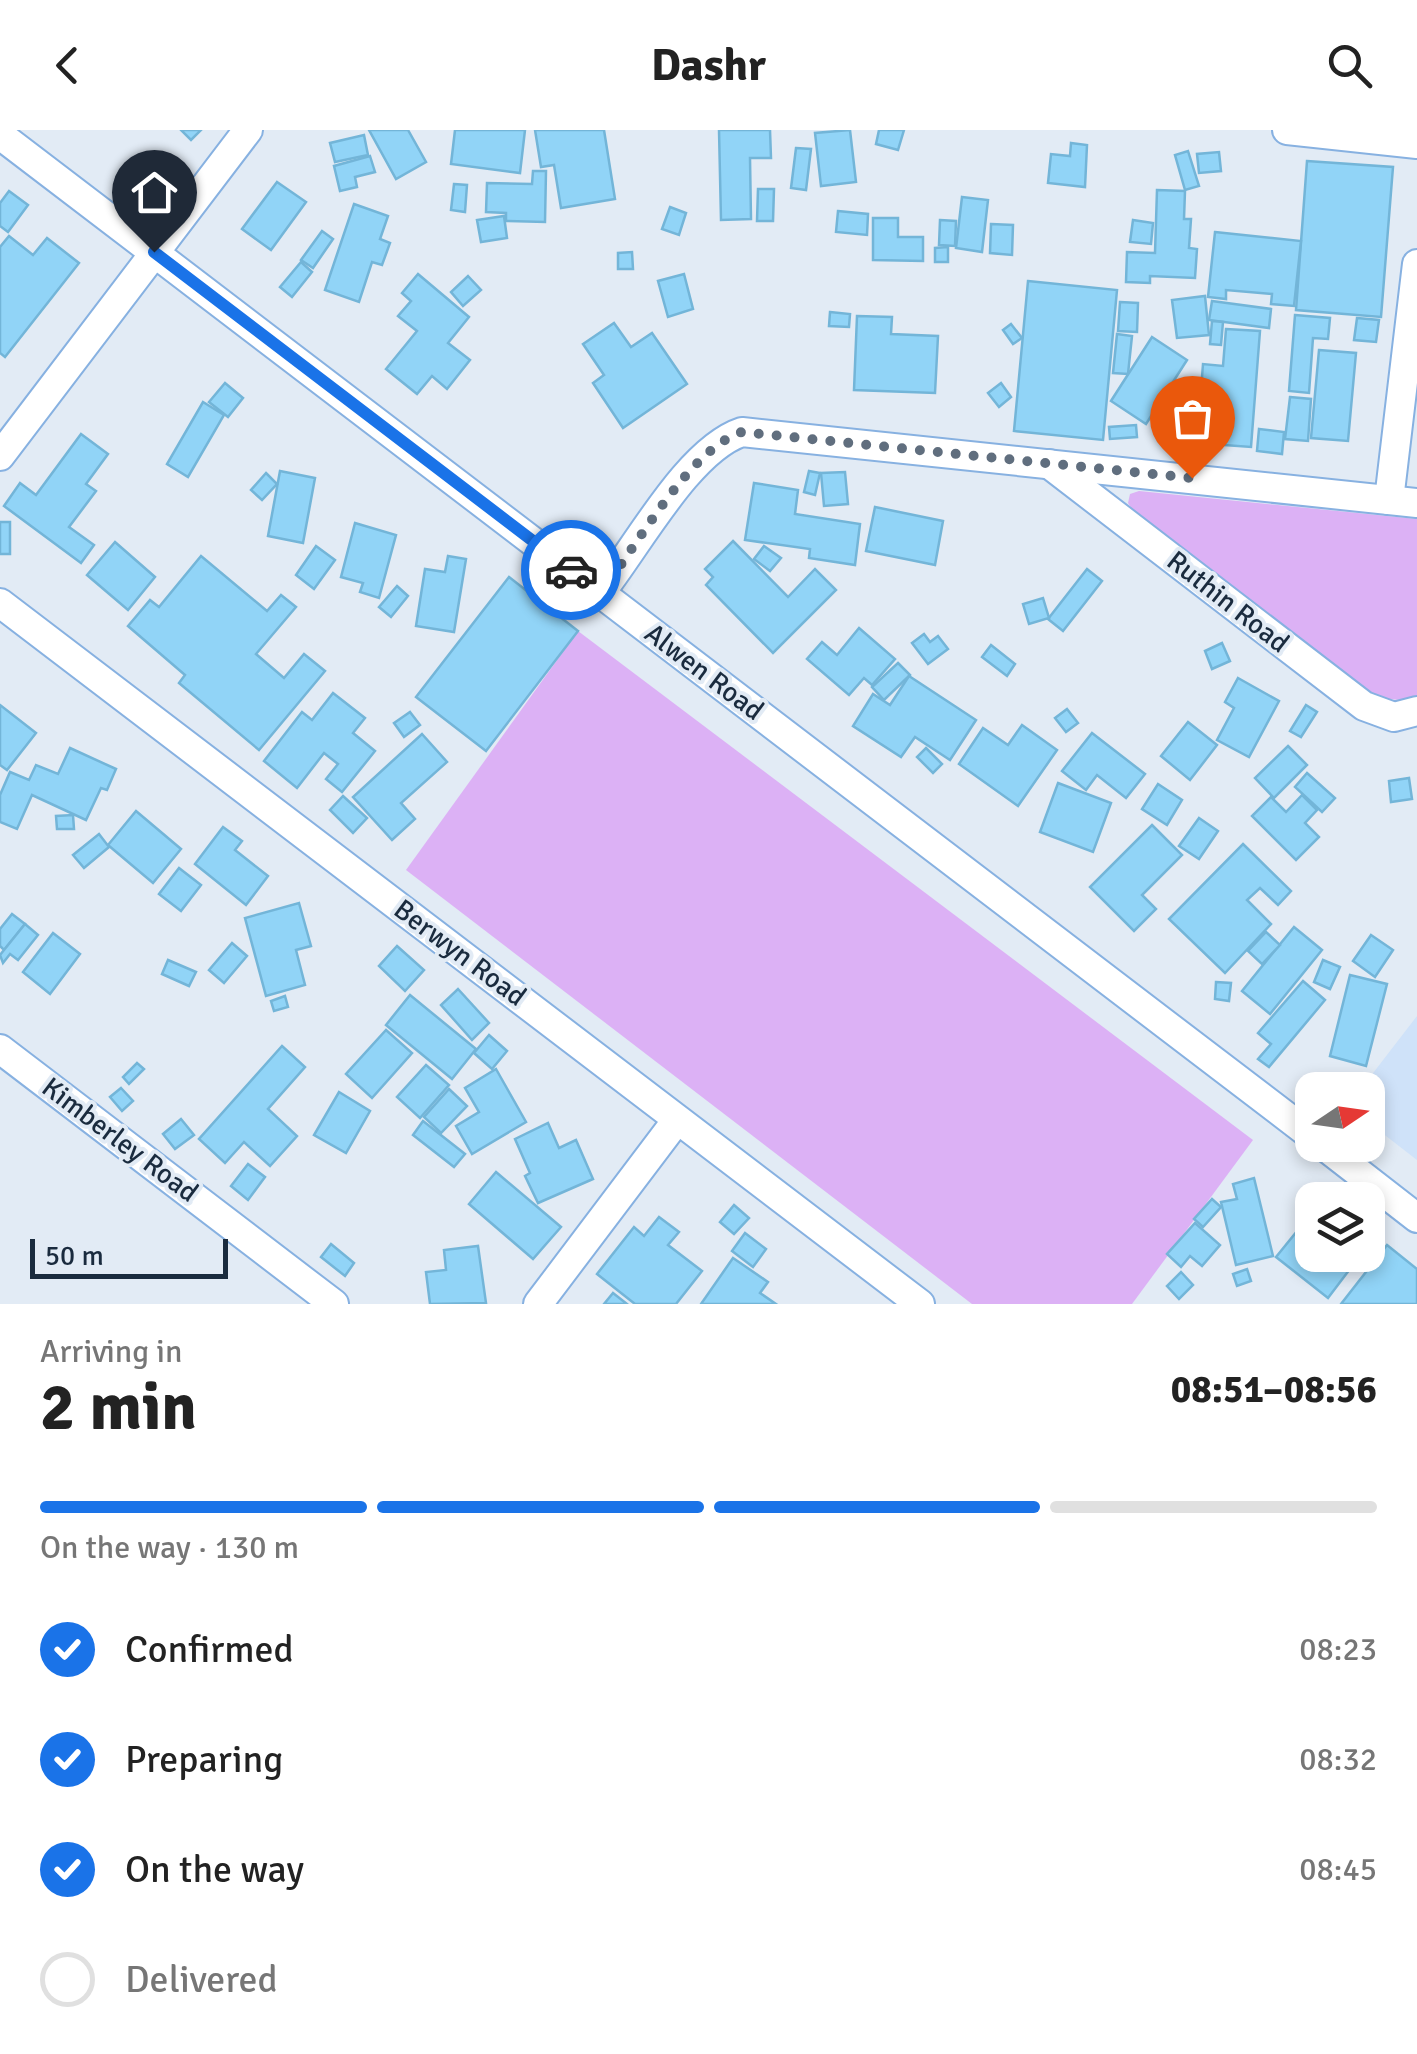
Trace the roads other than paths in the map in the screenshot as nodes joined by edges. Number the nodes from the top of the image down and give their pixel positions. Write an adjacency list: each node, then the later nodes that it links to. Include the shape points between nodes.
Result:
1 (248, 130): 5 (street)
2 (1302, 131): 4 (street)
3 (0, 134): 5 (street, Alwen Road)
4 (1417, 144)
5 (154, 252): 8 (street); 11 (street, Alwen Road)
6 (1417, 264): 7 (street)
7 (1410, 391): 10 (street)
8 (0, 456)
9 (1048, 464): 10 (street); 11 (street, via 737,434 692,468); 13 (street, Ruthin Road, via 1364,706 1394,717)
10 (1403, 501)
11 (601, 592): 16 (street, Alwen Road)
12 (0, 603): 15 (street, Berwyn Road)
13 (1417, 712)
14 (0, 1049): 19 (street, Kimberley Road)
15 (676, 1120): 20 (street); 21 (street, Berwyn Road)
16 (1295, 1123)
17 (1346, 1162): 18 (street)
18 (1417, 1218)
19 (334, 1304)
20 (538, 1304)
21 (920, 1304)

